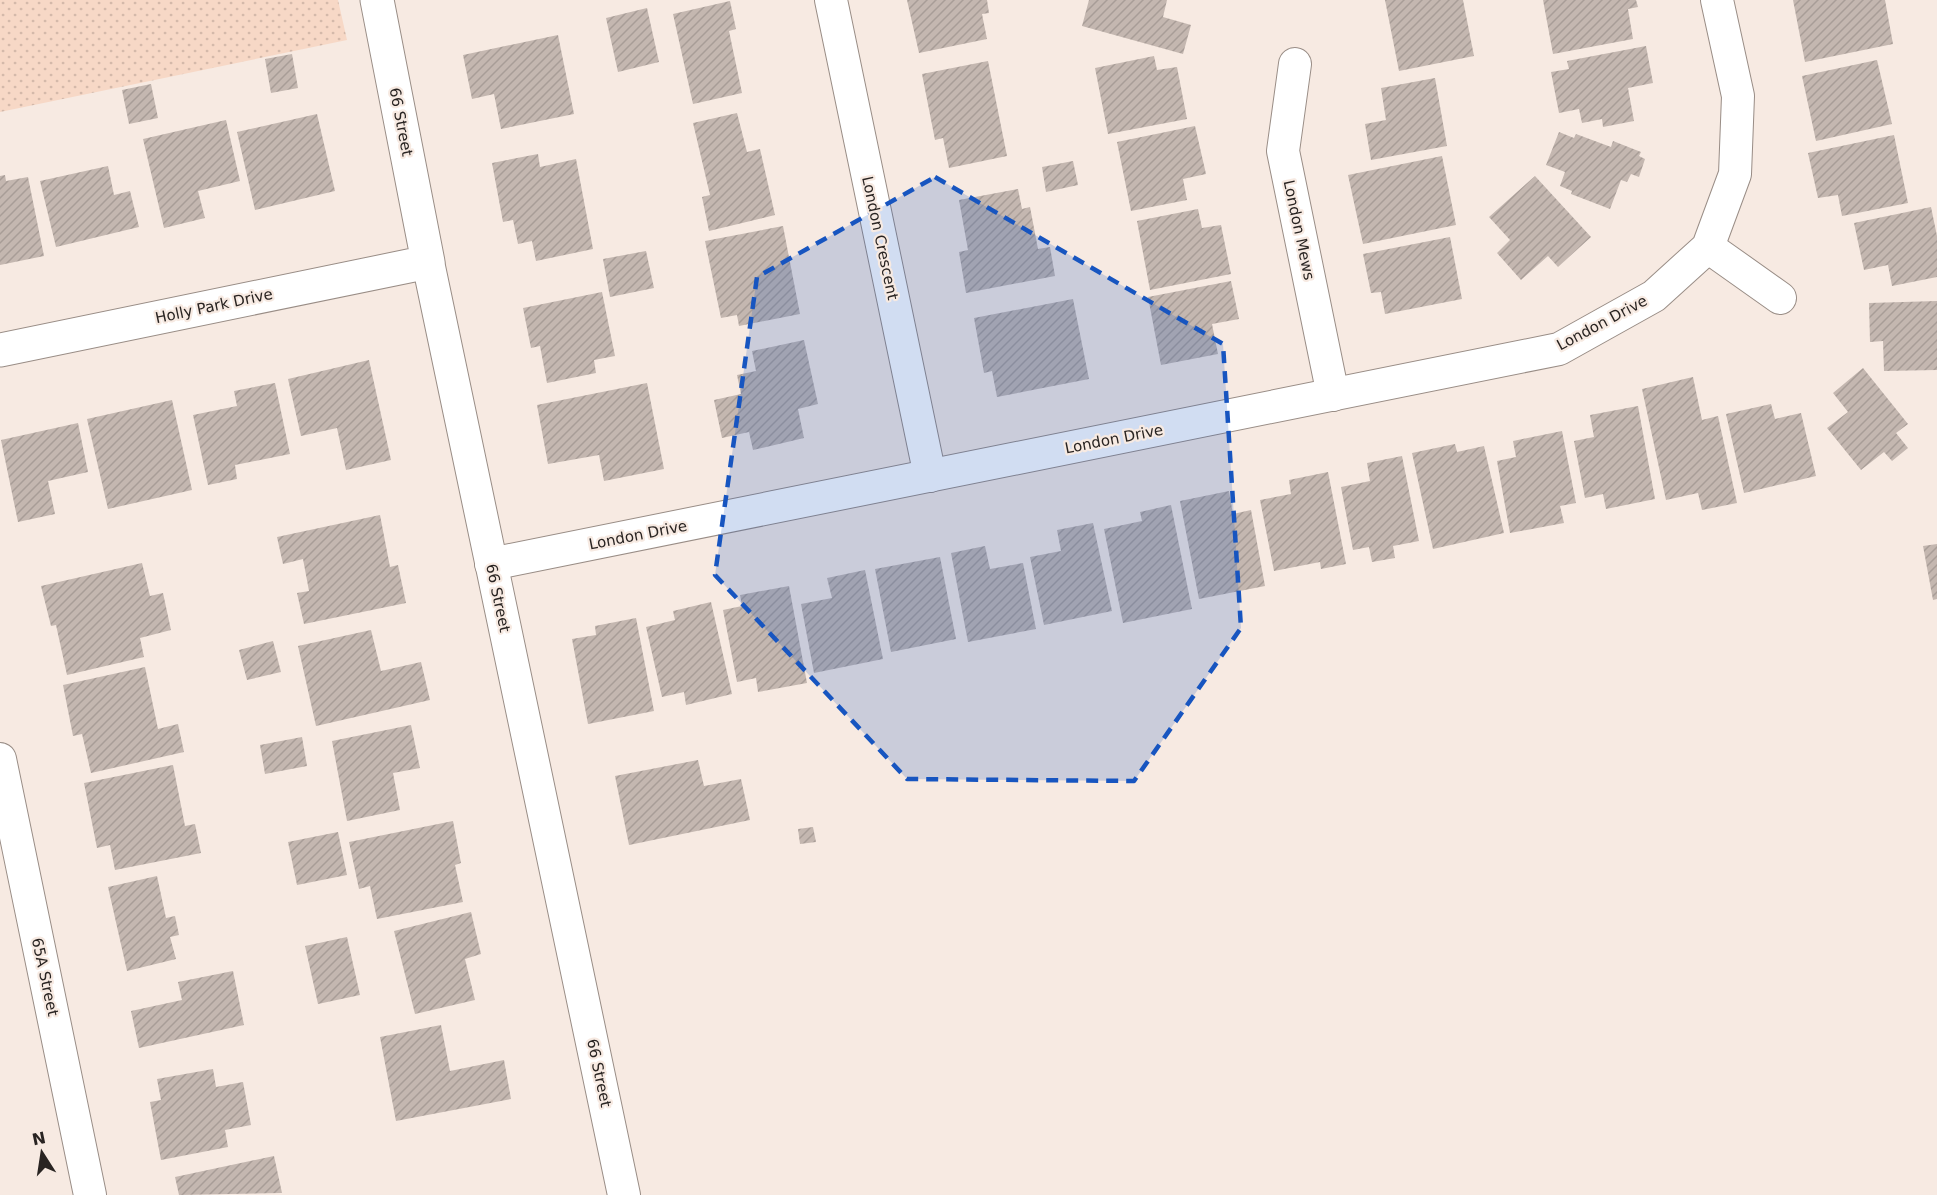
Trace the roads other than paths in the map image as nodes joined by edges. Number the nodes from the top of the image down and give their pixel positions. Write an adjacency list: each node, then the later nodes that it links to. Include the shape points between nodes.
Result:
1 (377, 0): 6 (street, 66 Street)
2 (831, 0): 10 (street, London Crescent)
3 (1717, 0): 5 (street, London Drive, via 1738,96 1735,174)
4 (1295, 64): 9 (street, London Mews, via 1283,151)
5 (1708, 247): 7 (street); 9 (street, London Drive, via 1654,296 1559,349)
6 (428, 262): 8 (street, Holly Park Drive); 11 (street, 66 Street)
7 (1780, 298)
8 (0, 350)
9 (1333, 394): 10 (street, London Drive)
10 (930, 476): 11 (street, London Drive)
11 (491, 564): 14 (street, 66 Street)
12 (0, 759): 13 (street, 65A Street)
13 (90, 1195)
14 (624, 1195)

